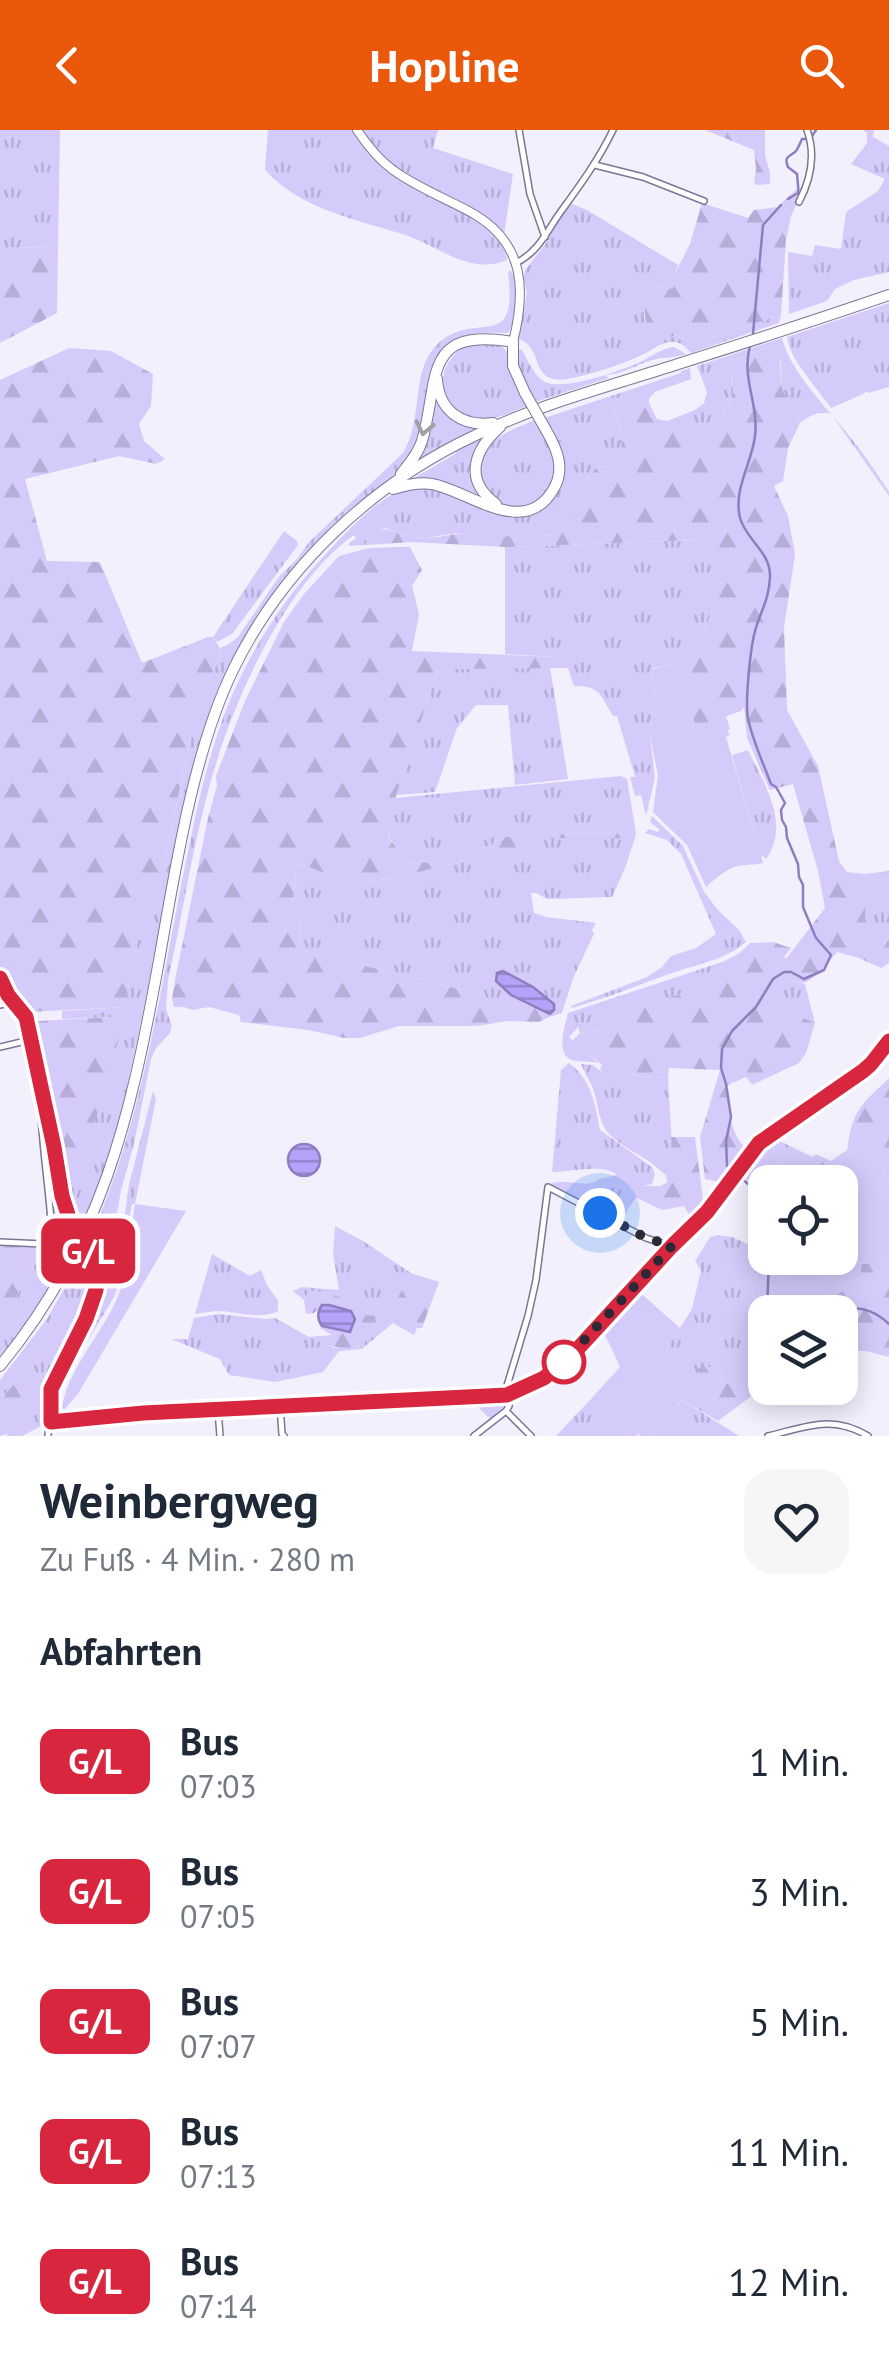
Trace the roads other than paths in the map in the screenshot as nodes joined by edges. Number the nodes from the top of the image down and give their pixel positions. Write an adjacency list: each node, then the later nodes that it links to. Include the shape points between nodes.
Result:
1 (356, 130): 9 (street, via 394,171 490,225)
2 (520, 130): 8 (street)
3 (613, 130): 5 (street)
4 (808, 130): 7 (street, via 812,165)
5 (595, 165): 6 (street); 8 (street)
6 (704, 201)
7 (800, 202)
8 (544, 237): 9 (street)
9 (516, 263): 11 (street, via 522,294)
10 (889, 296): 13 (highway)
11 (513, 342): 12 (highway, via 467,340); 16 (highway, bridge, via 513,366 560,461 546,500)
12 (440, 362): 13 (highway, via 438,390 451,413 477,424); 14 (highway, one-way to 14, via 420,447)
13 (509, 420): 14 (highway); 16 (highway, via 482,446 475,470 483,494)
14 (390, 486): 15 (highway)
15 (378, 495): 16 (highway, via 425,483); 26 (highway, via 293,576 245,646 222,696 197,777 116,1153 56,1288)
16 (507, 511)
17 (0, 978): 18 (street)
18 (14, 1002): 19 (street); 20 (street, via 26,1017)
19 (0, 1005)
20 (30, 1040): 22 (street); 23 (street)
21 (889, 1041): 25 (street, via 863,1071 759,1143)
22 (0, 1046)
23 (47, 1110): 24 (street, via 41,1114 52,1233 44,1244); 31 (street, bridge, via 62,1196 96,1268 86,1319 51,1389)
24 (0, 1242)
25 (672, 1246): 27 (street, via 574,1353 544,1378); 27 (street, via 548,1187 536,1280)
26 (0, 1366)
27 (507, 1395): 28 (street); 30 (street)
28 (280, 1406): 29 (street); 35 (street)
29 (218, 1409): 31 (street); 34 (street)
30 (506, 1411): 32 (street); 36 (street)
31 (51, 1422): 33 (street)
32 (477, 1435)
33 (48, 1436)
34 (220, 1436)
35 (284, 1436)
36 (531, 1436)
37 (768, 1436): 38 (street, via 826,1423)
38 (868, 1436)

